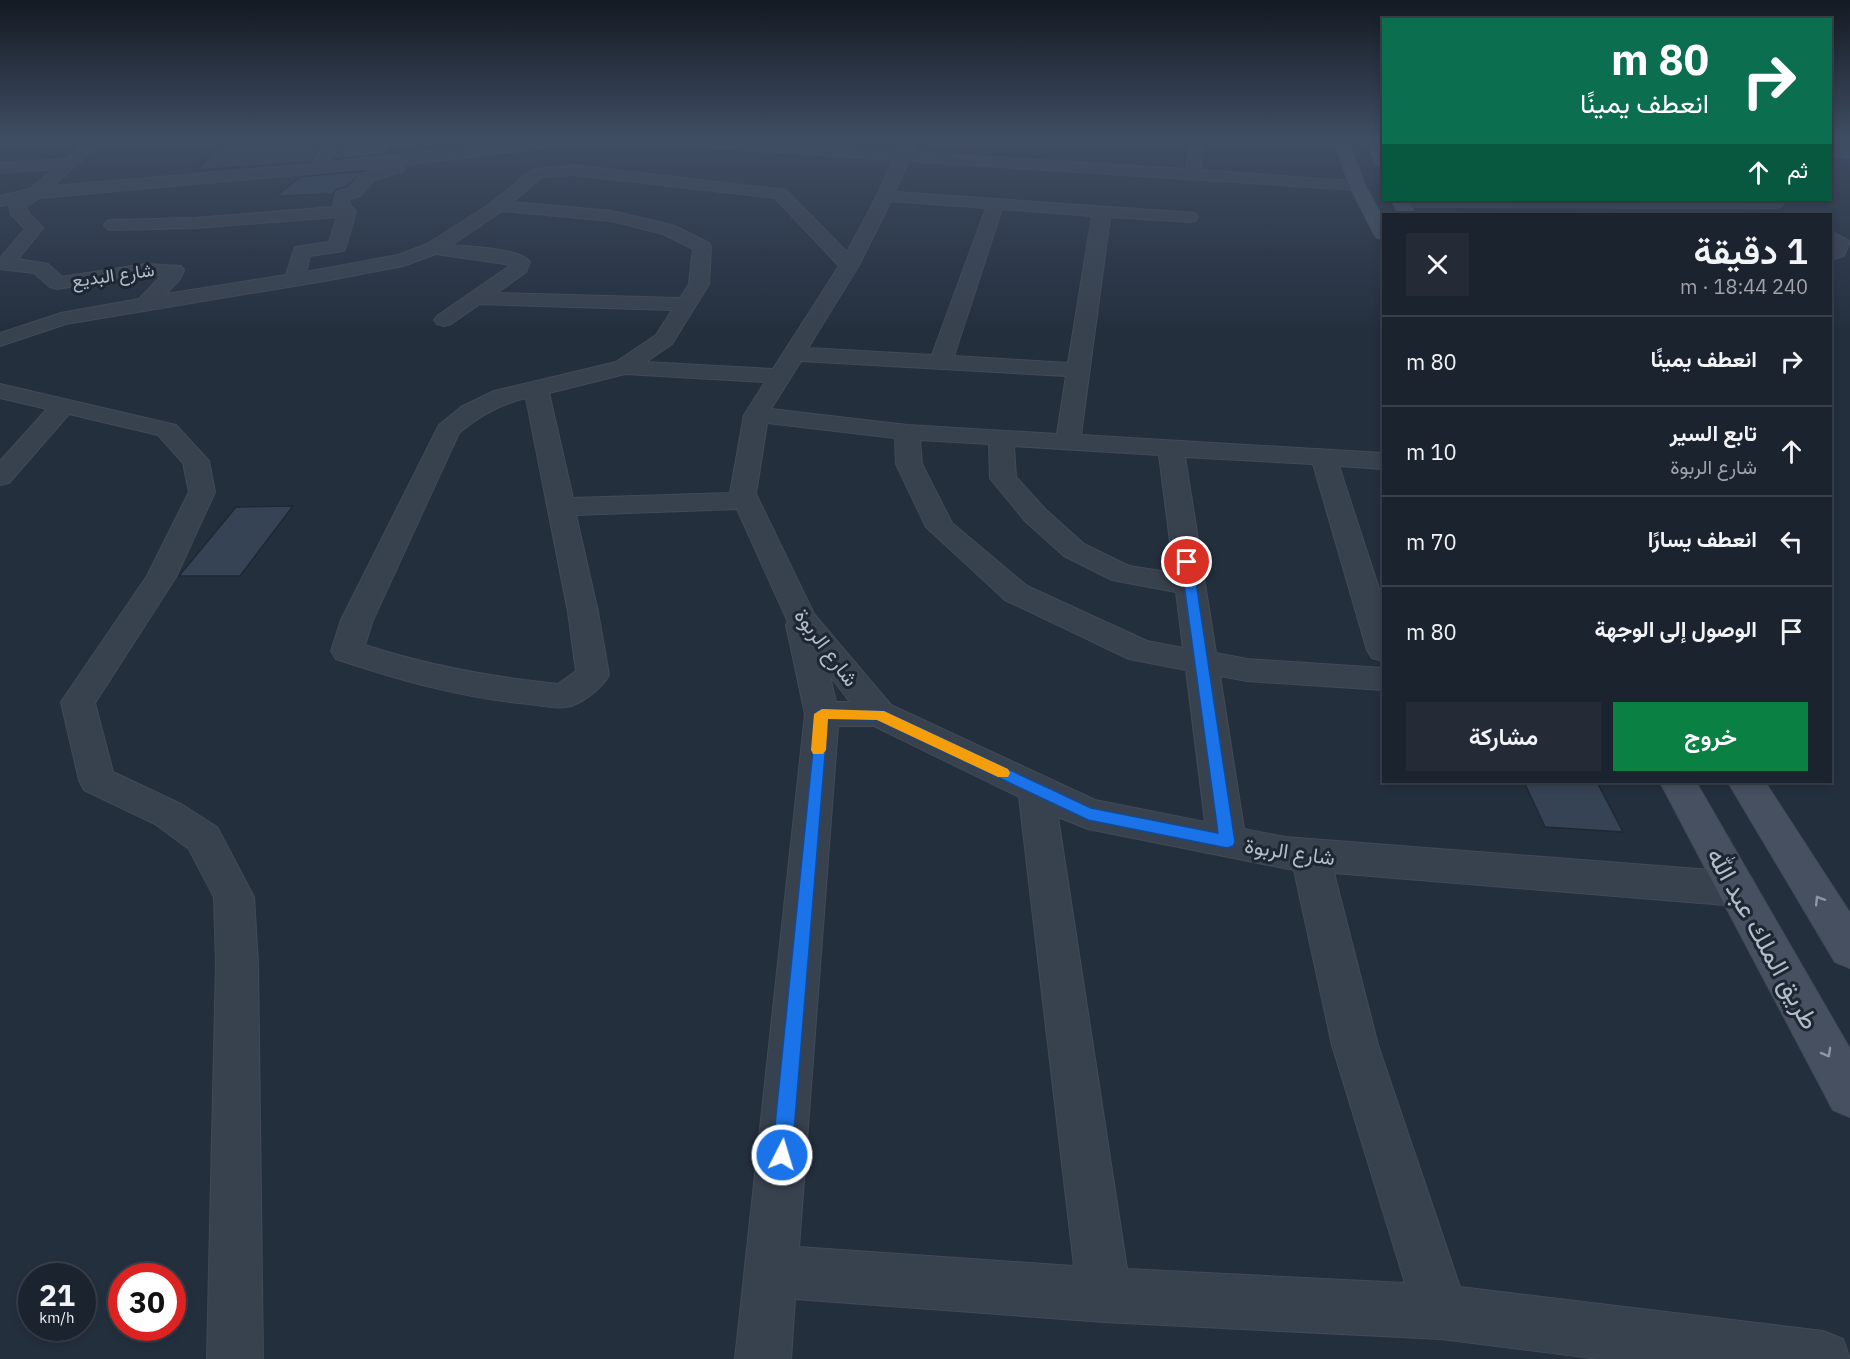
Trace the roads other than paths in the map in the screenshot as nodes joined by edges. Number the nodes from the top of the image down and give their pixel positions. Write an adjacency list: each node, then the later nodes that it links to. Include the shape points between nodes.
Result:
1 (18, 203): 27 (street, شارع البديع, via 20,214 34,228 6,265 35,265 51,273 57,283 157,268 174,270)
2 (341, 203): 18 (street)
3 (344, 203): 25 (street, via 337,247 302,251)
4 (501, 203): 14 (street)
5 (789, 203): 24 (street)
6 (881, 203): 24 (street, شارع الربوة)
7 (996, 203): 31 (street)
8 (1002, 203): 15 (street)
9 (1368, 203): 20 (main road)
10 (1474, 203): 12 (street)
11 (1776, 203): 16 (street)
12 (1402, 205)
13 (224, 206): 18 (street)
14 (498, 206): 22 (street); 28 (street, via 612,216 669,230 702,247 699,284)
15 (1102, 210): 17 (street); 34 (street)
16 (1792, 213)
17 (1189, 217)
18 (212, 222): 19 (street)
19 (113, 225)
20 (1382, 232)
21 (1832, 237): 23 (street, via 1842,243)
22 (434, 248): 25 (street, via 403,260); 26 (street, via 521,262 519,268)
23 (1832, 253)
24 (849, 265): 32 (street, شارع الربوة)
25 (294, 280): 27 (street)
26 (476, 298): 28 (street); 29 (street)
27 (146, 303): 30 (street, via 61,319)
28 (686, 304): 33 (street, via 664,339)
29 (444, 320)
30 (4, 337)
31 (941, 362): 32 (street); 34 (street)
32 (787, 365): 33 (street); 38 (street, شارع الربوة)
33 (624, 367): 35 (street)
34 (1079, 370): 41 (street)
35 (536, 389): 47 (street); 47 (street, via 502,396 469,412 448,430 357,620 347,651 404,670 492,689 564,696 593,675)
36 (5, 397): 37 (street)
37 (63, 406): 45 (street); 66 (street, via 167,430 196,461 202,492 161,577 78,702 97,780 168,814 203,838 234,897)
38 (756, 415): 39 (street); 46 (street, شارع الربوة, via 743,494)
39 (907, 432): 40 (street); 51 (street, via 909,464 940,527 1016,593 1140,651)
40 (1001, 438): 41 (street); 48 (street, via 1004,478 1035,515 1074,550 1122,574)
41 (1068, 442): 42 (street)
42 (1171, 449): 43 (street); 48 (street)
43 (1324, 458): 44 (street); 50 (street)
44 (1382, 461)
45 (0, 477)
46 (746, 501): 47 (street); 49 (street, شارع الربوة)
47 (561, 507)
48 (1191, 585): 51 (street)
49 (801, 618): 53 (street); 54 (street, شارع الربوة)
50 (1382, 647)
51 (1202, 662): 52 (street, via 1247,670); 58 (street)
52 (1382, 679)
53 (822, 714): 54 (street); 63 (street)
54 (879, 714): 57 (street, شارع الربوة)
55 (1679, 783): 60 (main road, طريق الملك عبد الله)
56 (1747, 783): 61 (main road, one-way to 56)
57 (1036, 789): 58 (street, شارع الربوة, via 1088,814); 64 (street)
58 (1227, 842): 59 (street, شارع الربوة)
59 (1310, 856): 60 (street, شارع الربوة); 65 (street, via 1355,1045)
60 (1737, 889): 62 (main road, طريق الملك عبد الله, one-way to 62)
61 (1850, 949)
62 (1850, 1094)
63 (771, 1271): 64 (street); 67 (street)
64 (1104, 1295): 65 (street)
65 (1441, 1312): 68 (street)
66 (235, 1359)
67 (763, 1359)
68 (1823, 1359)

